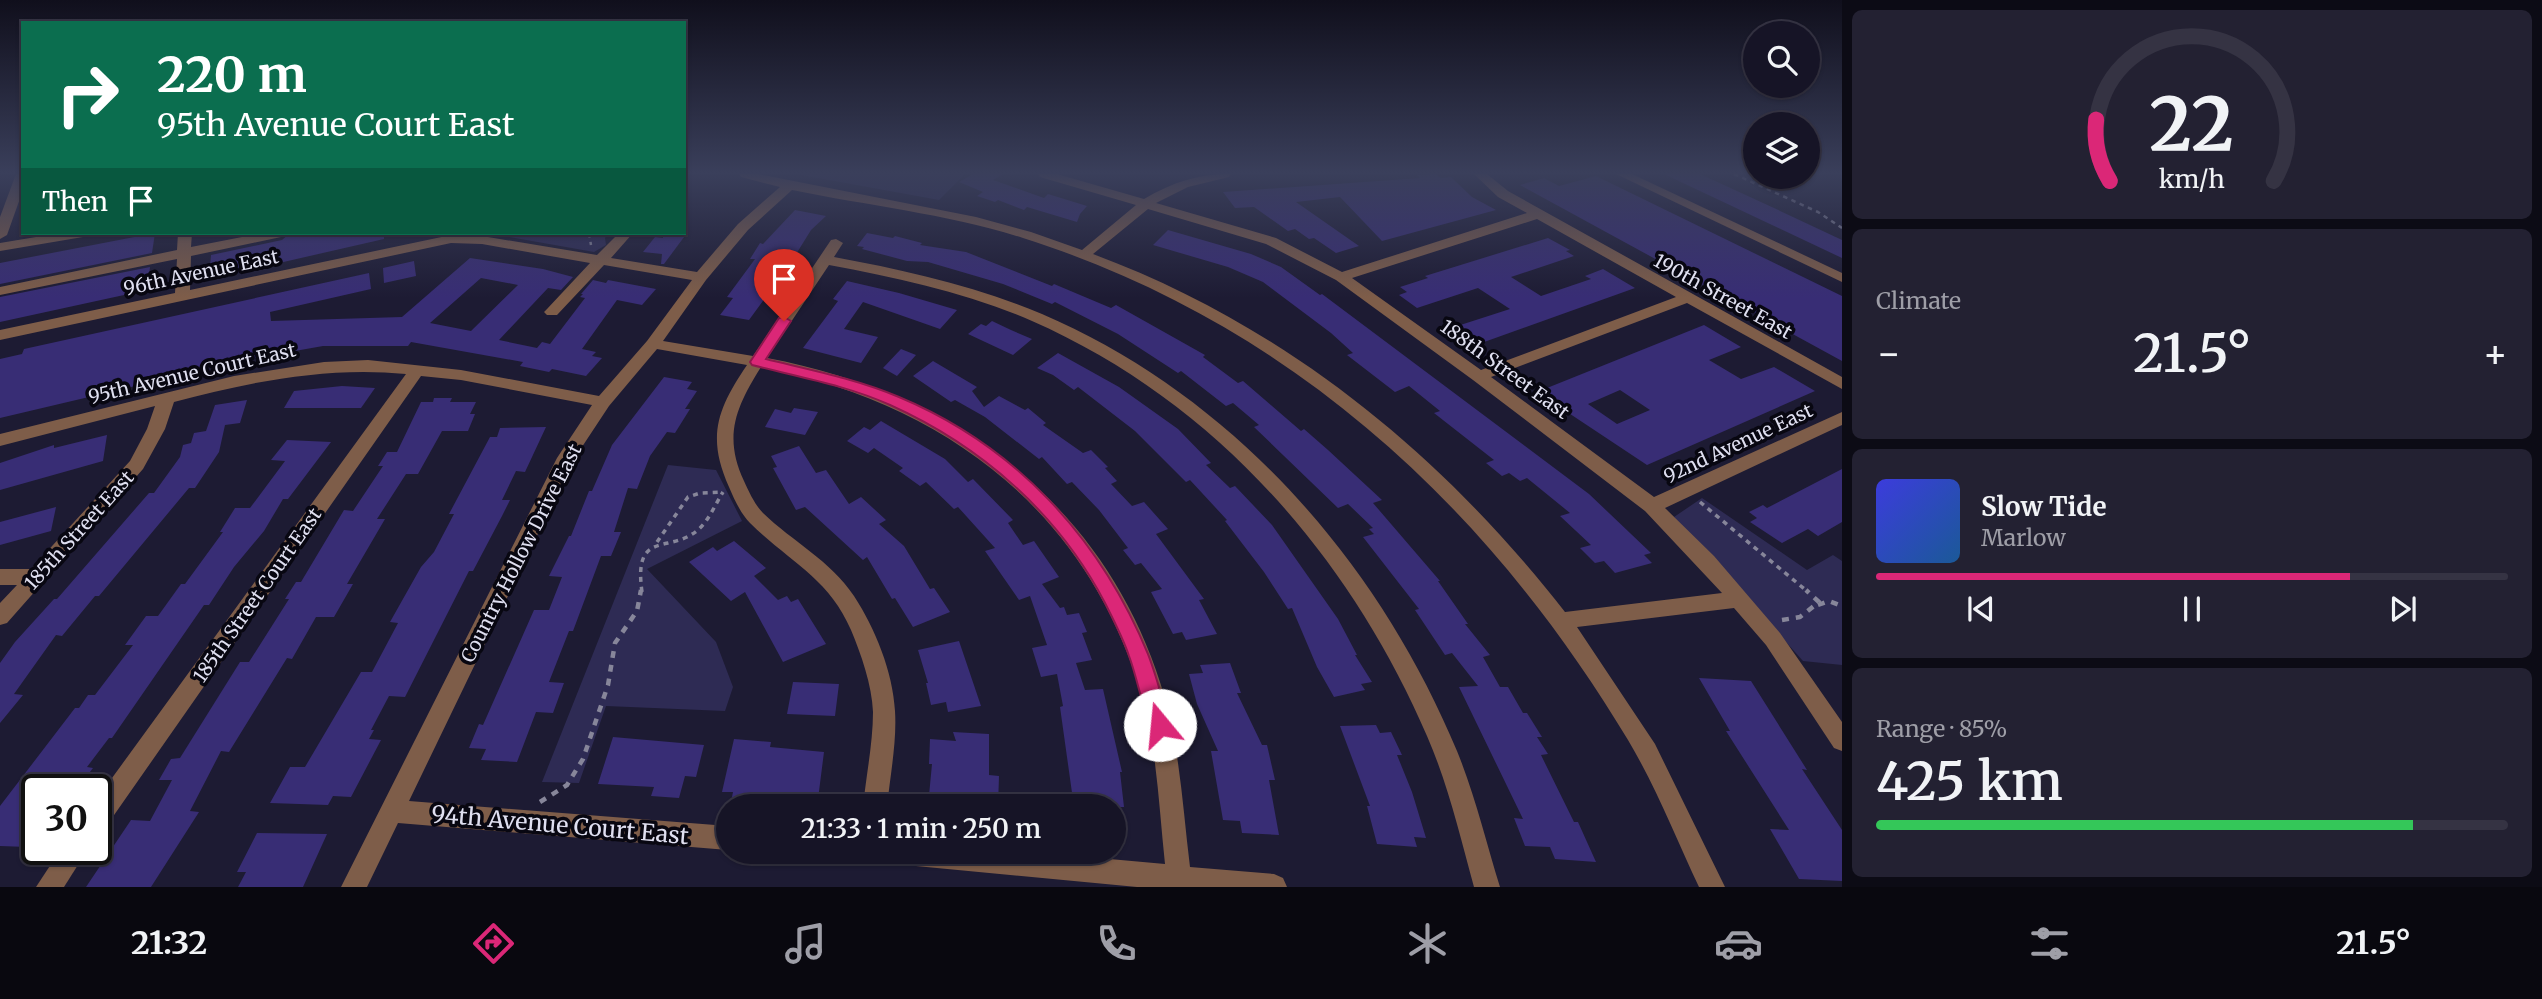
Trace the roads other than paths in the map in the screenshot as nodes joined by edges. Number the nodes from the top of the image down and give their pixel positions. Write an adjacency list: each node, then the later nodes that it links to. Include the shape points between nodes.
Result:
1 (11, 215): 9 (street)
2 (756, 215): 20 (street, Country Hollow Drive East)
3 (950, 215): 17 (street)
4 (1131, 215): 17 (street)
5 (1183, 215): 21 (street, 188th Street East, via 1271,241)
6 (1534, 215): 21 (street)
7 (1540, 215): 25 (street, 190th Street East)
8 (1710, 215): 22 (street)
9 (0, 235)
10 (71, 235): 15 (street)
11 (185, 235): 16 (street)
12 (271, 235): 16 (street)
13 (624, 235): 18 (street)
14 (836, 243): 19 (street)
15 (0, 247)
16 (184, 253): 23 (street); 24 (street)
17 (1085, 254): 42 (street, via 1243,329 1346,399 1447,486)
18 (602, 260): 20 (street, 96th Avenue East); 24 (street, 96th Avenue East, via 451,239); 26 (street)
19 (824, 260): 29 (street); 54 (street, via 906,274 1051,324 1140,374 1202,417 1254,463 1320,535 1360,588 1403,661 1440,737)
20 (701, 277): 28 (street, Country Hollow Drive East)
21 (1341, 277): 31 (street, 188th Street East)
22 (1842, 278)
23 (0, 291)
24 (182, 295): 27 (street, 96th Avenue East)
25 (1687, 298): 31 (street); 32 (street, 190th Street East)
26 (552, 312)
27 (0, 335)
28 (653, 344): 29 (street); 34 (street, Country Hollow Drive East)
29 (757, 362): 44 (street, via 735,395 726,420 724,446 730,483 755,517 819,568 846,601 860,629 875,667 884,711); 50 (street, via 895,401 998,461 1046,504 1084,552 1139,655 1160,725)
30 (417, 370): 33 (street, 95th Avenue Court East, via 368,365 313,368); 34 (street, 95th Avenue Court East); 45 (street, 185th Street Court East)
31 (1479, 376): 37 (street, 188th Street East)
32 (1842, 384)
33 (166, 400): 36 (street, 95th Avenue Court East); 39 (street, 185th Street East, via 137,465)
34 (603, 402): 46 (street, Country Hollow Drive East, via 566,458)
35 (1842, 418): 37 (street, 92nd Avenue East)
36 (0, 440)
37 (1653, 506): 40 (street, 188th Street East)
38 (0, 577): 39 (street)
39 (36, 577): 41 (street, 185th Street East)
40 (1740, 599): 42 (street); 43 (street, 188th Street East, via 1804,682)
41 (0, 617)
42 (1563, 621): 55 (street, via 1637,734)
43 (1842, 741)
44 (876, 794)
45 (112, 798)
46 (392, 811): 47 (street, 94th Avenue Court East); 52 (street, Country Hollow Drive East)
47 (716, 837)
48 (1021, 864): 50 (street)
49 (65, 865): 51 (street)
50 (1179, 879): 53 (street)
51 (49, 887)
52 (354, 887)
53 (1274, 887)
54 (1488, 887)
55 (1712, 887)

